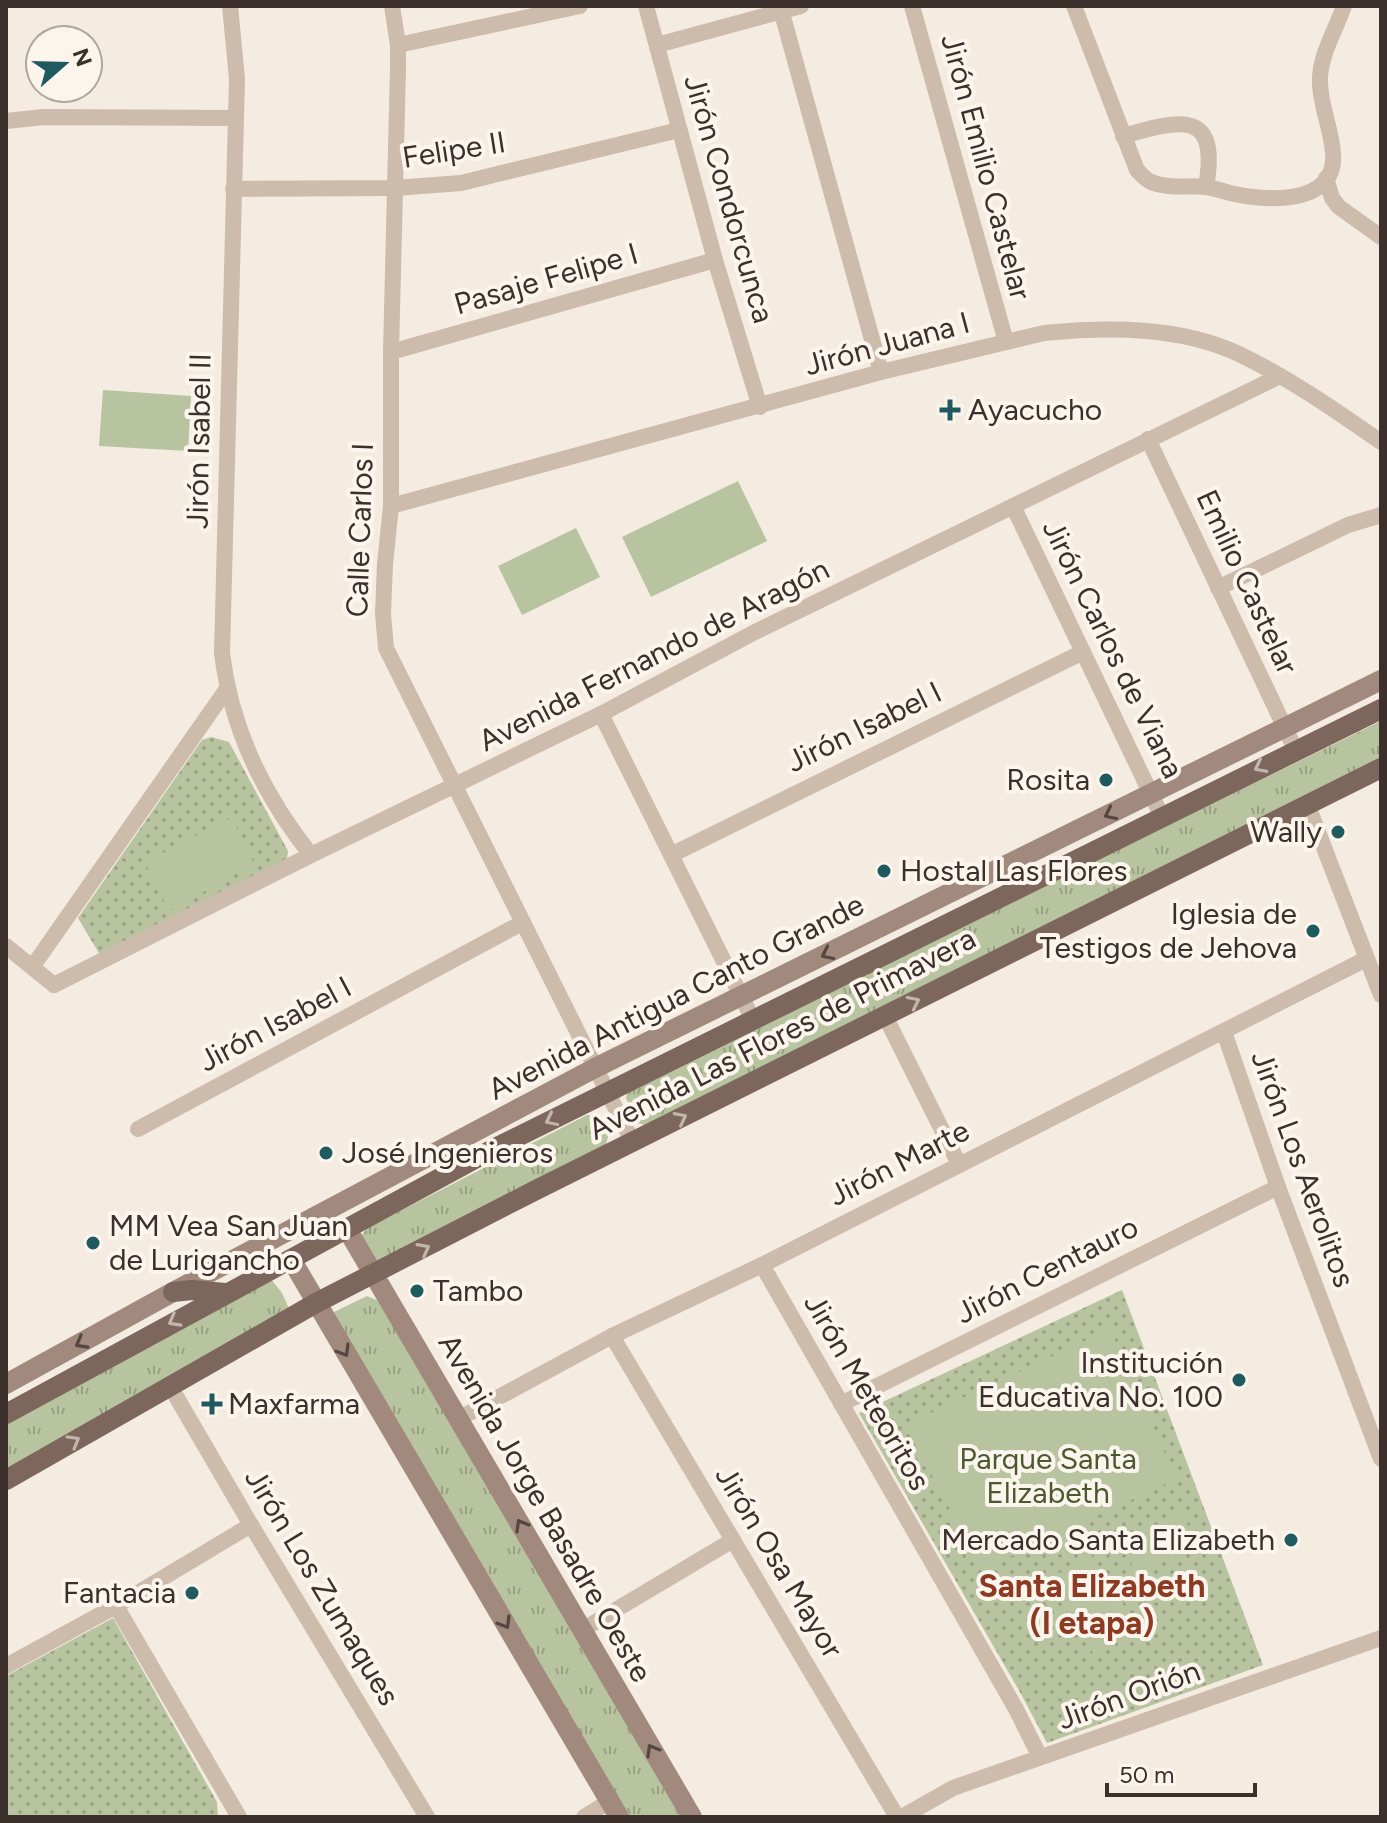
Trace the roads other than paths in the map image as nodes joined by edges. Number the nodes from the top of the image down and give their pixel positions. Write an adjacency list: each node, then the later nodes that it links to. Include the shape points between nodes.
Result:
1 (230, 6): 12 (street, Jirón Isabel II)
2 (392, 6): 10 (street, Calle Carlos I)
3 (580, 6): 10 (street)
4 (646, 6): 11 (street, Jirón Condorcunca)
5 (801, 6): 9 (street)
6 (912, 6): 22 (street, Jirón Emilio Castelar)
7 (1074, 6): 15 (street)
8 (1344, 6): 16 (street, via 1321,63 1334,159)
9 (780, 9): 11 (street); 24 (street)
10 (398, 45): 18 (street, Calle Carlos I)
11 (657, 45): 14 (street, Jirón Condorcunca)
12 (236, 118): 13 (street); 19 (street, Jirón Isabel II)
13 (6, 121)
14 (679, 130): 18 (street, Felipe II, via 461,183); 21 (street, Jirón Condorcunca)
15 (1123, 136): 17 (street, via 1137,170 1149,182); 17 (street, via 1190,124 1207,143)
16 (1326, 178): 17 (street, via 1307,194 1292,198 1259,200); 20 (street, via 1339,207)
17 (1206, 187)
18 (395, 188): 19 (street, Felipe II); 23 (street, Calle Carlos I)
19 (233, 189): 35 (street, Jirón Isabel II, via 222,653)
20 (1381, 237)
21 (715, 260): 23 (street, Pasaje Felipe I); 26 (street, Jirón Condorcunca)
22 (1006, 342): 24 (street, Jirón Juana I); 25 (street, Jirón Juana I, via 1056,332 1140,330 1211,344)
23 (391, 352): 29 (street, Calle Carlos I)
24 (881, 372): 26 (street, Jirón Juana I)
25 (1280, 376): 27 (street, Avenida Fernando de Aragón); 28 (street, Jirón Juana I)
26 (760, 407): 29 (street, Jirón Juana I)
27 (1148, 439): 30 (street, Avenida Fernando de Aragón); 32 (street, Emilio Castelar)
28 (1381, 442)
29 (391, 506): 41 (street, Calle Carlos I, via 383,614 386,648)
30 (1013, 506): 33 (street, Jirón Carlos de Viana); 37 (street, Avenida Fernando de Aragón)
31 (1381, 515): 32 (street, via 1348,525)
32 (1218, 588): 38 (street, Emilio Castelar)
33 (1083, 652): 42 (street, Jirón Carlos de Viana); 46 (street, Jirón Isabel I)
34 (1381, 680): 38 (street, Avenida Antigua Canto Grande)
35 (226, 690): 45 (street, Jirón Isabel II, via 256,768); 50 (street)
36 (1381, 709): 39 (main road, Avenida Las Flores de Primavera)
37 (601, 714): 41 (street, Avenida Fernando de Aragón); 46 (street)
38 (1285, 728): 39 (street, Emilio Castelar); 42 (street, Avenida Antigua Canto Grande)
39 (1295, 749): 44 (main road, Avenida Las Flores de Primavera, one-way to 44)
40 (1381, 768): 43 (main road, Avenida Las Flores de Primavera)
41 (454, 787): 45 (street, Avenida Fernando de Aragón); 47 (street, Calle Carlos I)
42 (1151, 794): 44 (street, Jirón Carlos de Viana); 52 (street, Avenida Antigua Canto Grande, one-way to 52)
43 (1308, 806): 49 (street); 53 (main road, Avenida Las Flores de Primavera, one-way to 43)
44 (1162, 817): 54 (main road, Avenida Las Flores de Primavera)
45 (311, 855): 50 (street, Avenida Fernando de Aragón, via 54,985)
46 (671, 855): 52 (street)
47 (522, 923): 56 (street, Calle Carlos I); 58 (street, Jirón Isabel I)
48 (6, 946): 50 (street)
49 (1366, 959): 51 (street); 55 (street, Jirón Marte)
50 (33, 966)
51 (1381, 995)
52 (742, 996): 54 (street); 56 (street, Avenida Antigua Canto Grande)
53 (885, 1016): 59 (main road, Avenida Las Flores de Primavera, one-way to 53); 60 (street)
54 (753, 1020): 57 (main road, Avenida Las Flores de Primavera)
55 (1224, 1032): 60 (street, Jirón Marte); 61 (street, Jirón Los Aerolitos)
56 (595, 1068): 57 (street, Calle Carlos I); 66 (street, Avenida Antigua Canto Grande)
57 (608, 1092): 59 (street, Calle Carlos I); 62 (main road, Avenida Las Flores de Primavera, one-way to 62)
58 (138, 1129)
59 (633, 1143): 65 (main road, Avenida Las Flores de Primavera, one-way to 59)
60 (959, 1164): 64 (street, Jirón Marte)
61 (1278, 1187): 72 (street, Jirón Centauro); 75 (street, Jirón Los Aerolitos)
62 (347, 1229): 63 (main road, Avenida Las Flores de Primavera); 65 (street, Avenida Jorge Basadre Oeste)
63 (291, 1259): 67 (main road, Avenida Las Flores de Primavera); 68 (street)
64 (762, 1265): 69 (street, Jirón Marte); 72 (street, Jirón Meteoritos)
65 (373, 1275): 68 (main road, Avenida Las Flores de Primavera); 74 (street, Avenida Jorge Basadre Oeste)
66 (173, 1292): 67 (main road); 70 (street, Avenida Antigua Canto Grande, one-way to 70)
67 (225, 1293): 73 (main road, Avenida Las Flores de Primavera, one-way to 73)
68 (316, 1303): 71 (main road, Avenida Las Flores de Primavera); 84 (street, one-way to 84)
69 (612, 1336): 74 (street, Jirón Marte); 78 (street, Jirón Osa Mayor)
70 (6, 1384)
71 (170, 1386): 76 (main road, Avenida Las Flores de Primavera, one-way to 71); 77 (street, Jirón Los Zumaques)
72 (841, 1404): 83 (street, Jirón Meteoritos)
73 (6, 1414)
74 (458, 1419): 80 (street, Avenida Jorge Basadre Oeste, one-way to 74)
75 (1381, 1459)
76 (6, 1480)
77 (251, 1525): 79 (street); 86 (street, Jirón Los Zumaques)
78 (733, 1540): 80 (street); 89 (street, Jirón Osa Mayor)
79 (116, 1606): 82 (street); 85 (street)
80 (582, 1630): 88 (street, Avenida Jorge Basadre Oeste, one-way to 80)
81 (1381, 1638): 83 (street, Jirón Orión)
82 (6, 1666)
83 (1040, 1757): 89 (street, Jirón Orión, via 953,1788)
84 (615, 1809): 87 (street)
85 (239, 1817)
86 (427, 1817)
87 (584, 1817)
88 (692, 1817)
89 (900, 1817)

